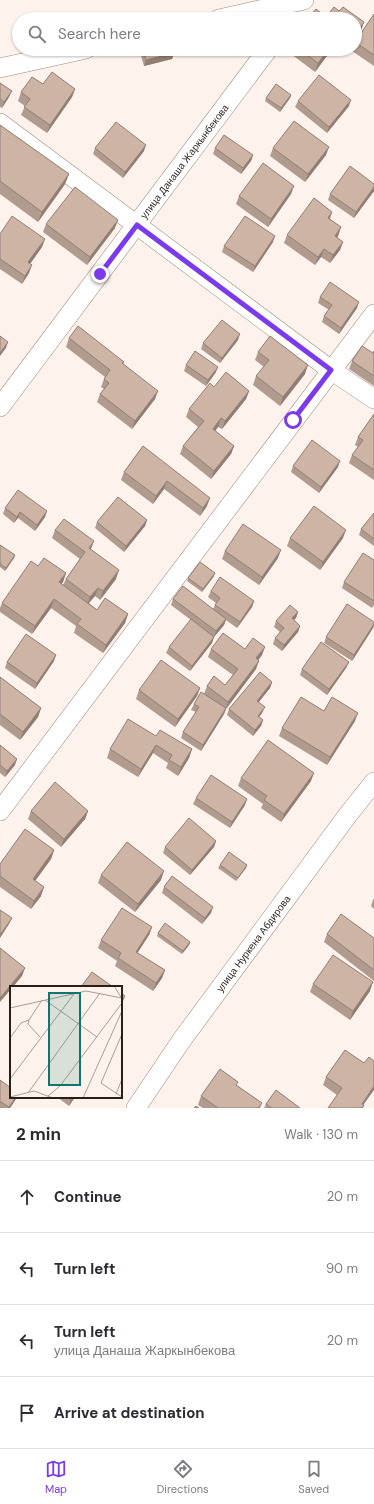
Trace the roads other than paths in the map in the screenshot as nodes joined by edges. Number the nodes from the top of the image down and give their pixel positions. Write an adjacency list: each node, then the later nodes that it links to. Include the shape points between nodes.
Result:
1 (304, 0): 2 (street); 3 (street)
2 (250, 12)
3 (295, 12)
4 (54, 56): 6 (street)
5 (263, 56): 8 (street, улица Данаша Жаркынбекова)
6 (0, 68)
7 (0, 123): 8 (street)
8 (137, 225): 10 (street); 12 (street, улица Данаша Жаркынбекова)
9 (374, 314): 10 (street)
10 (331, 370): 11 (street); 14 (street)
11 (374, 399)
12 (0, 407)
13 (374, 782): 15 (street, улица Нуркена Абдирова, via 181,1041)
14 (0, 811)
15 (136, 1108)

